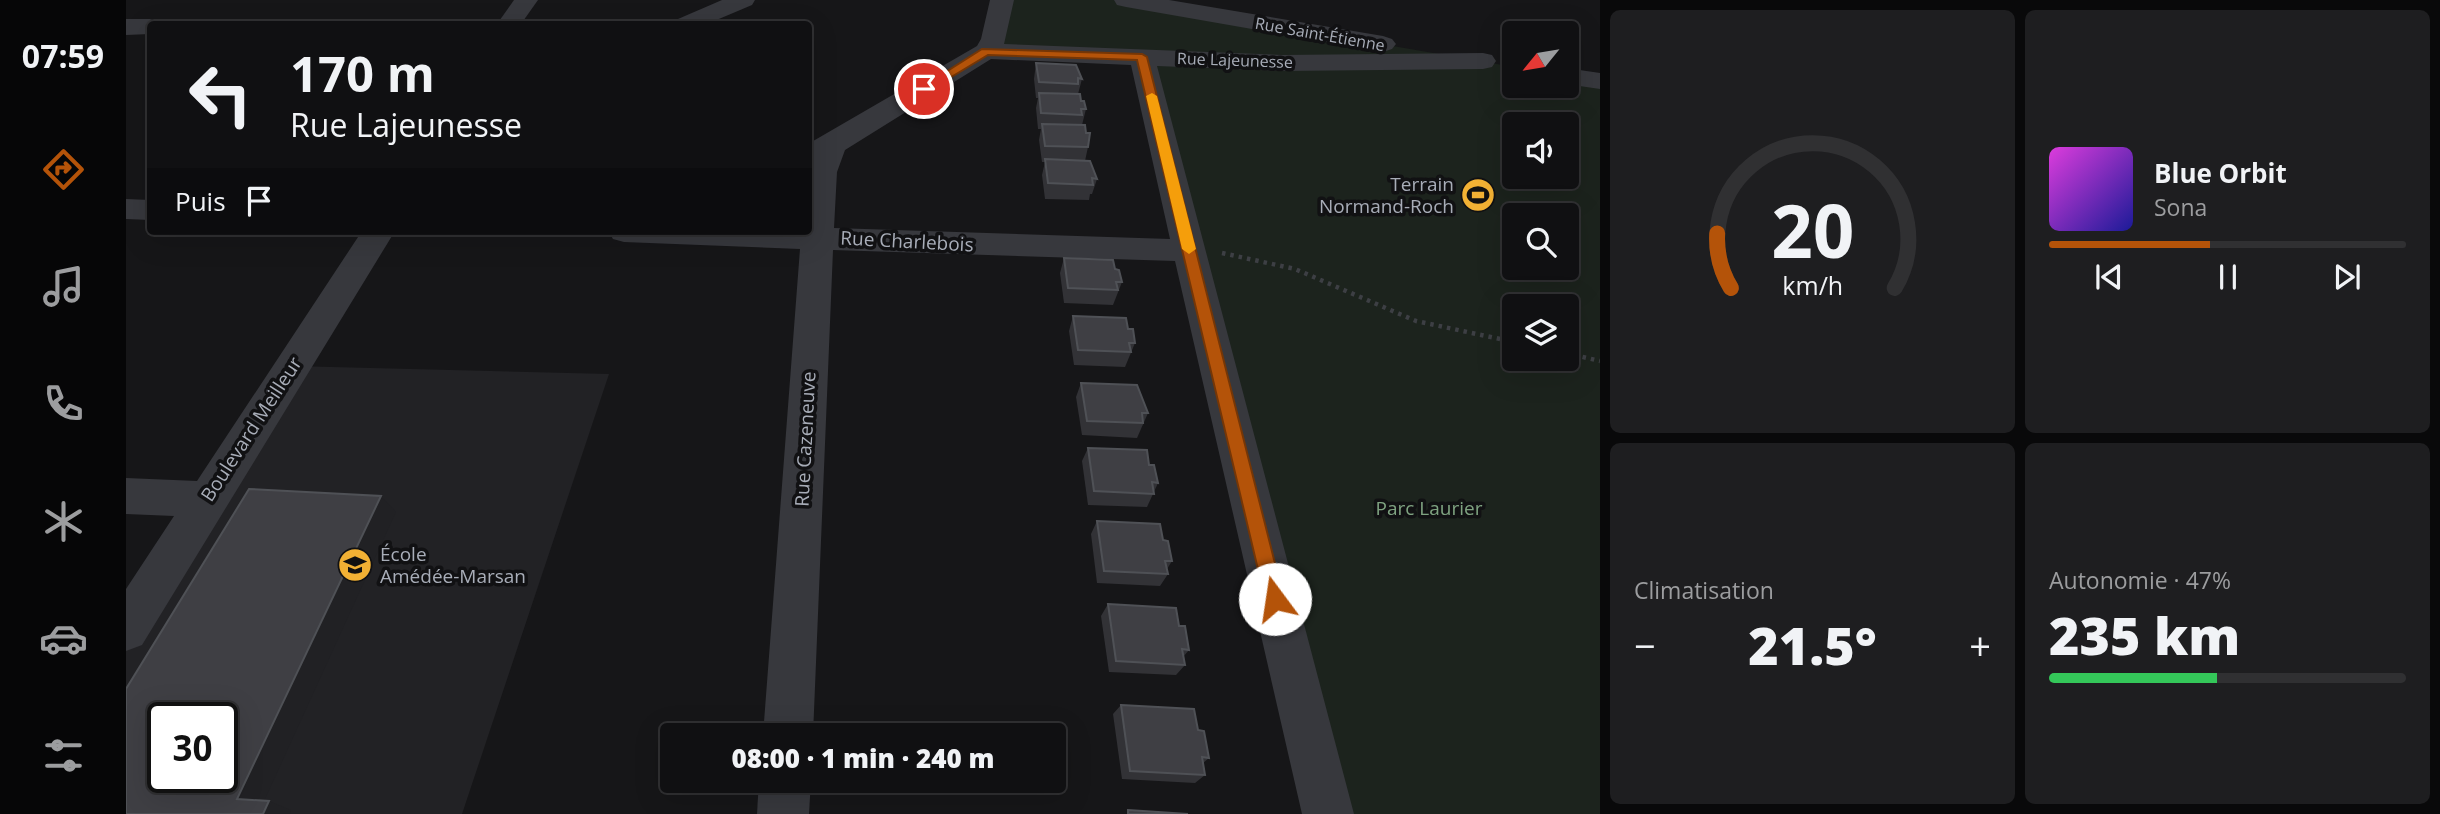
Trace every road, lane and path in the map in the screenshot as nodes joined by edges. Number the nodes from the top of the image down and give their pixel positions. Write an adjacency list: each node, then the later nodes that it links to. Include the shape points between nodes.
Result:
1 (526, 0): 5 (street)
2 (743, 0): 6 (street)
3 (1002, 0): 9 (street, via 994,39)
4 (1126, 0): 11 (street, Rue Saint-Étienne)
5 (511, 21)
6 (694, 21)
7 (126, 27): 8 (street)
8 (147, 27)
9 (986, 51): 10 (street, Rue Lajeunesse); 14 (street)
10 (1142, 57): 11 (street, Rue Lajeunesse, via 1282,63); 20 (street)
11 (1493, 63)
12 (1579, 78): 13 (street)
13 (1600, 81)
14 (820, 150): 19 (street, Rue Cazeneuve)
15 (126, 209): 16 (street)
16 (147, 210)
17 (376, 235): 25 (street, Boulevard Meilleur)
18 (756, 235): 19 (street, Rue Charlebois)
19 (817, 237): 20 (street, Rue Charlebois); 27 (street, Rue Cazeneuve)
20 (1189, 250): 21 (path, via 1246,256 1295,269 1416,321); 30 (street)
21 (1502, 339)
22 (1579, 357): 23 (path)
23 (1600, 361)
24 (126, 496): 25 (street)
25 (205, 500): 26 (street, Boulevard Meilleur)
26 (126, 629)
27 (789, 723)
28 (784, 793): 29 (street)
29 (783, 814)
30 (1328, 814)

